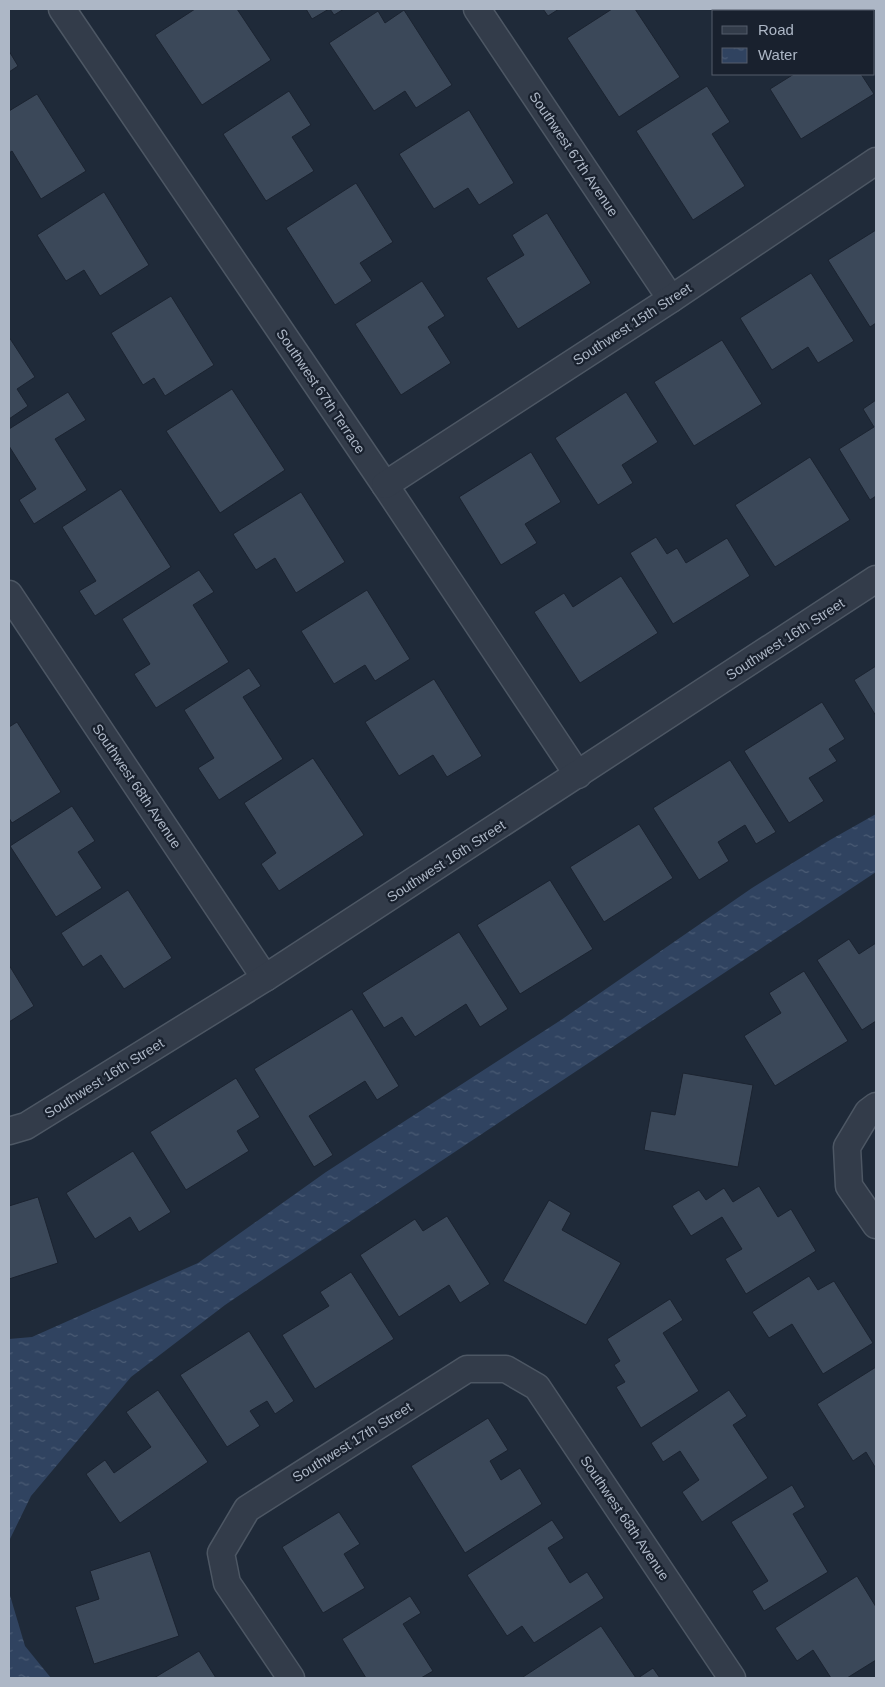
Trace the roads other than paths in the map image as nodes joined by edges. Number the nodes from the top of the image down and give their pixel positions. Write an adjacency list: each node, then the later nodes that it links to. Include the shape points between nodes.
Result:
1 (62, 9): 5 (street, Southwest 67th Terrace)
2 (477, 9): 4 (street, Southwest 67th Avenue)
3 (876, 162): 4 (street, Southwest 15th Street)
4 (671, 299): 5 (street, Southwest 15th Street)
5 (385, 485): 8 (street, Southwest 67th Terrace)
6 (876, 579): 8 (street, Southwest 16th Street)
7 (9, 594): 9 (street, Southwest 68th Avenue)
8 (578, 775): 9 (street, Southwest 16th Street)
9 (265, 978): 11 (street, Southwest 16th Street, via 26,1126)
10 (876, 1106): 12 (street, via 868,1112 847,1147 849,1186)
11 (9, 1131)
12 (876, 1225)
13 (506, 1369): 14 (street, Southwest 17th Street, via 467,1369 247,1509 221,1553 227,1583); 15 (street, Southwest 68th Avenue, via 537,1386)
14 (291, 1678)
15 (732, 1678)

